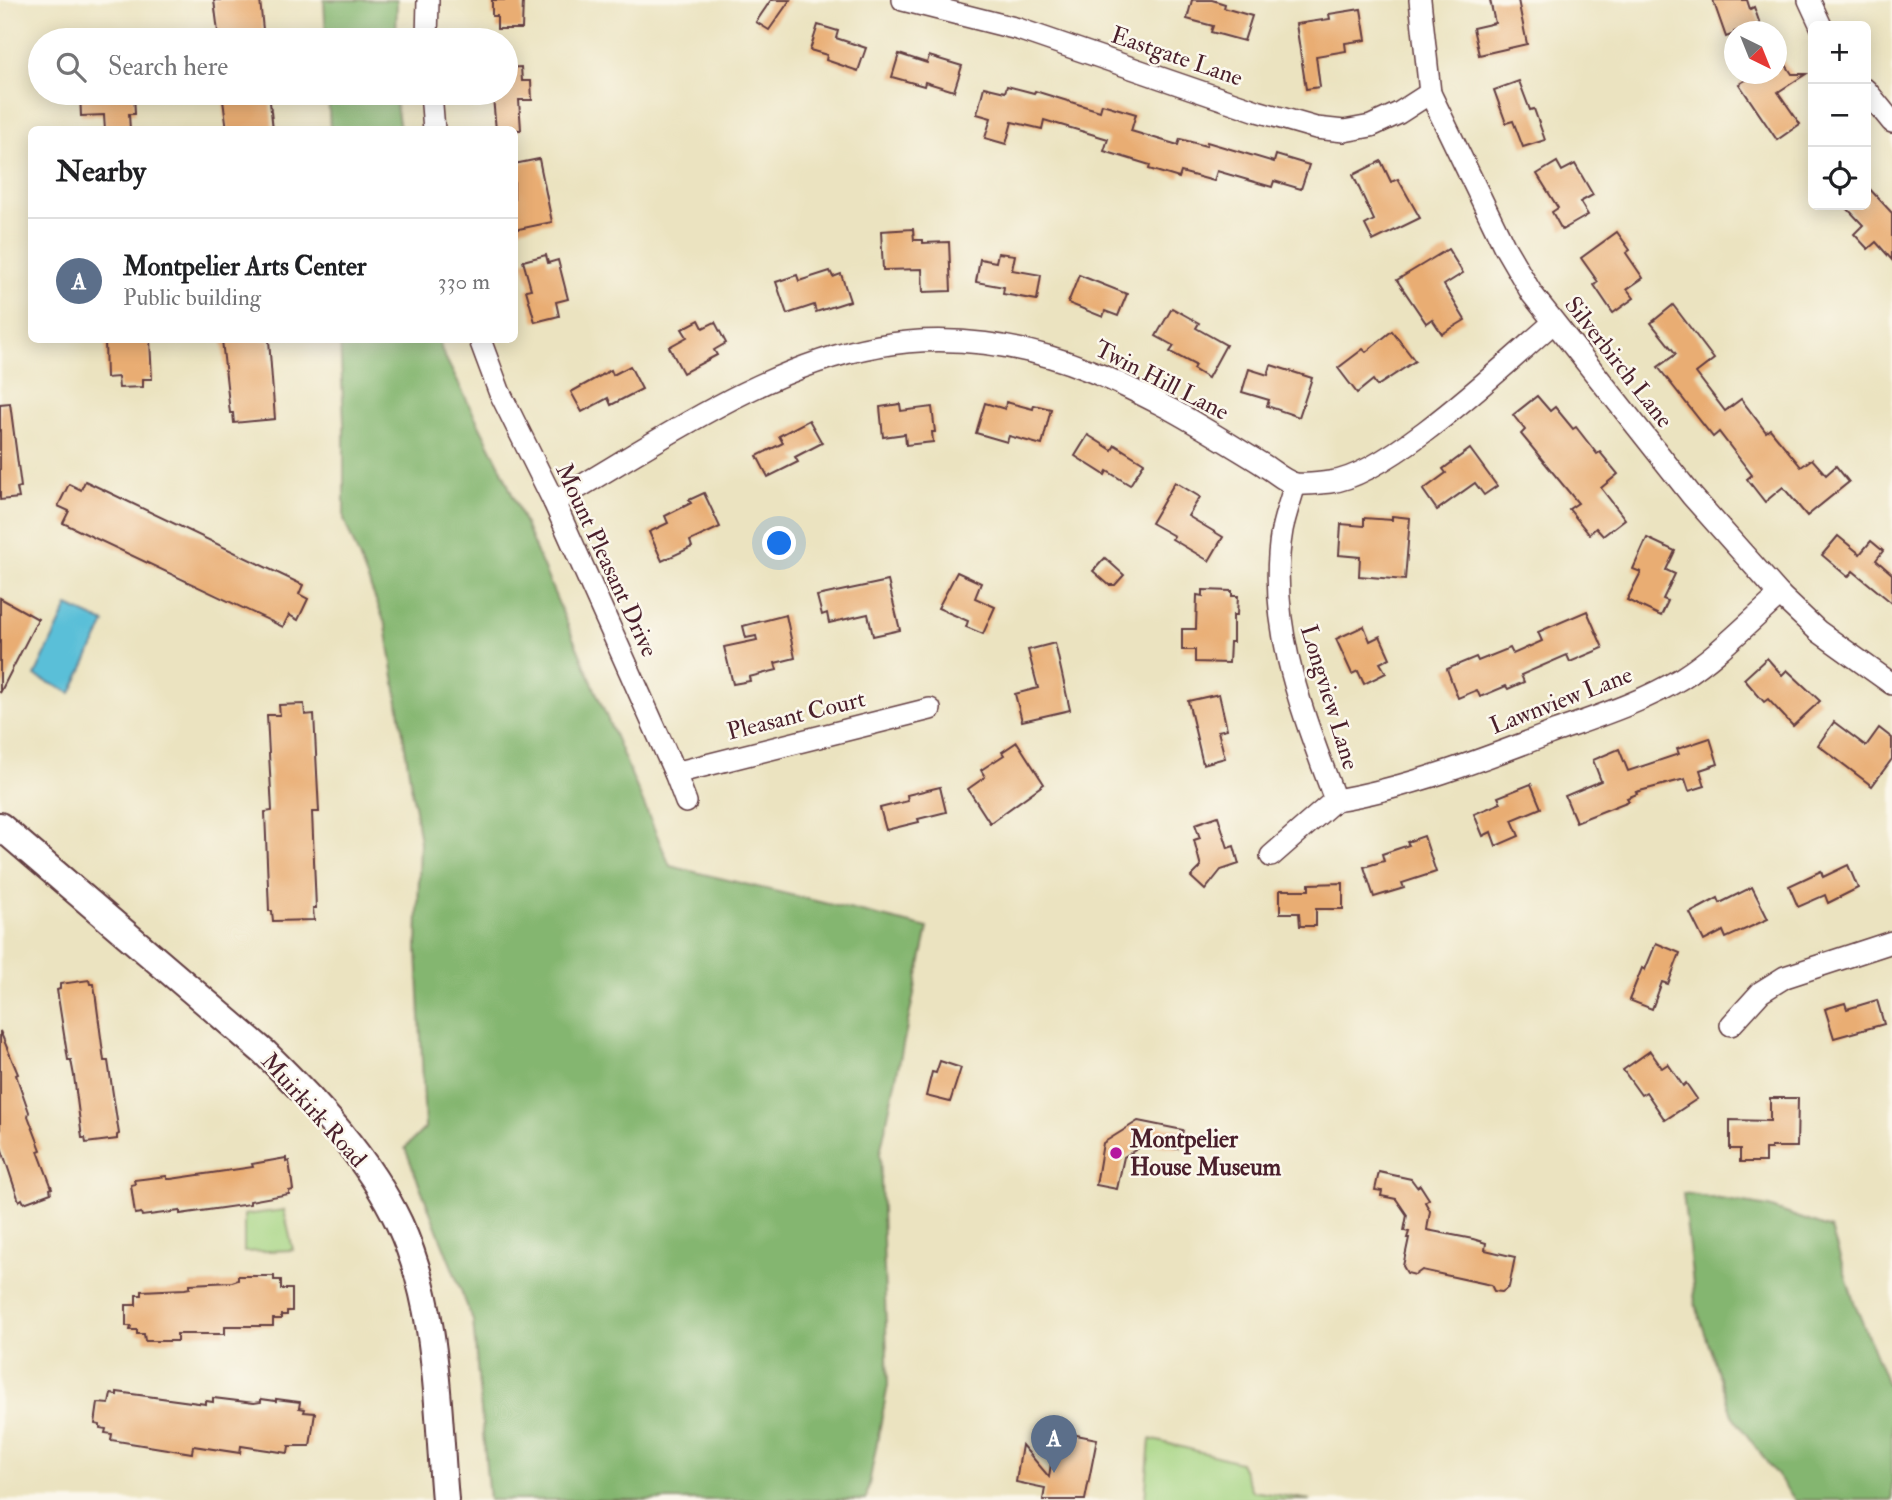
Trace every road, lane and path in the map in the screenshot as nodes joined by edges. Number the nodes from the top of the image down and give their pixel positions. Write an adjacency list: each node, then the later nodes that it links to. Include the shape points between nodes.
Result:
1 (428, 0): 6 (street)
2 (903, 0): 7 (street, Eastgate Lane, via 1018,29 1316,128 1343,131 1371,126)
3 (1420, 0): 7 (street, Silverbirch Lane)
4 (1809, 0): 5 (street)
5 (1819, 21)
6 (427, 28)
7 (1430, 93): 12 (street, Silverbirch Lane, via 1504,246)
8 (1871, 96): 10 (street)
9 (432, 105): 11 (street)
10 (1892, 122)
11 (434, 126)
12 (1553, 323): 14 (street, via 1384,460 1333,482); 16 (street, Silverbirch Lane, via 1692,496)
13 (481, 343): 15 (street, Mount Pleasant Drive, via 499,391)
14 (1295, 484): 15 (street, Twin Hill Lane, via 1188,419 1087,369 1012,348 940,340 875,346 771,380 708,411); 20 (street, Longview Lane, via 1282,530 1280,625 1301,705)
15 (554, 502): 19 (street, Mount Pleasant Drive)
16 (1780, 595): 17 (street, Silverbirch Lane, via 1818,631); 20 (street, Lawnview Lane, via 1704,662 1654,692 1488,757 1366,795)
17 (1892, 684)
18 (930, 709): 19 (street, Pleasant Court)
19 (675, 773): 21 (street, Mount Pleasant Drive)
20 (1335, 800): 23 (street)
21 (686, 802)
22 (0, 826): 26 (main road, Muirkirk Road, via 265,1053 358,1155 400,1224 420,1282 431,1339)
23 (1271, 856)
24 (1892, 942): 25 (street, via 1785,977 1761,992)
25 (1731, 1025)
26 (446, 1500)

